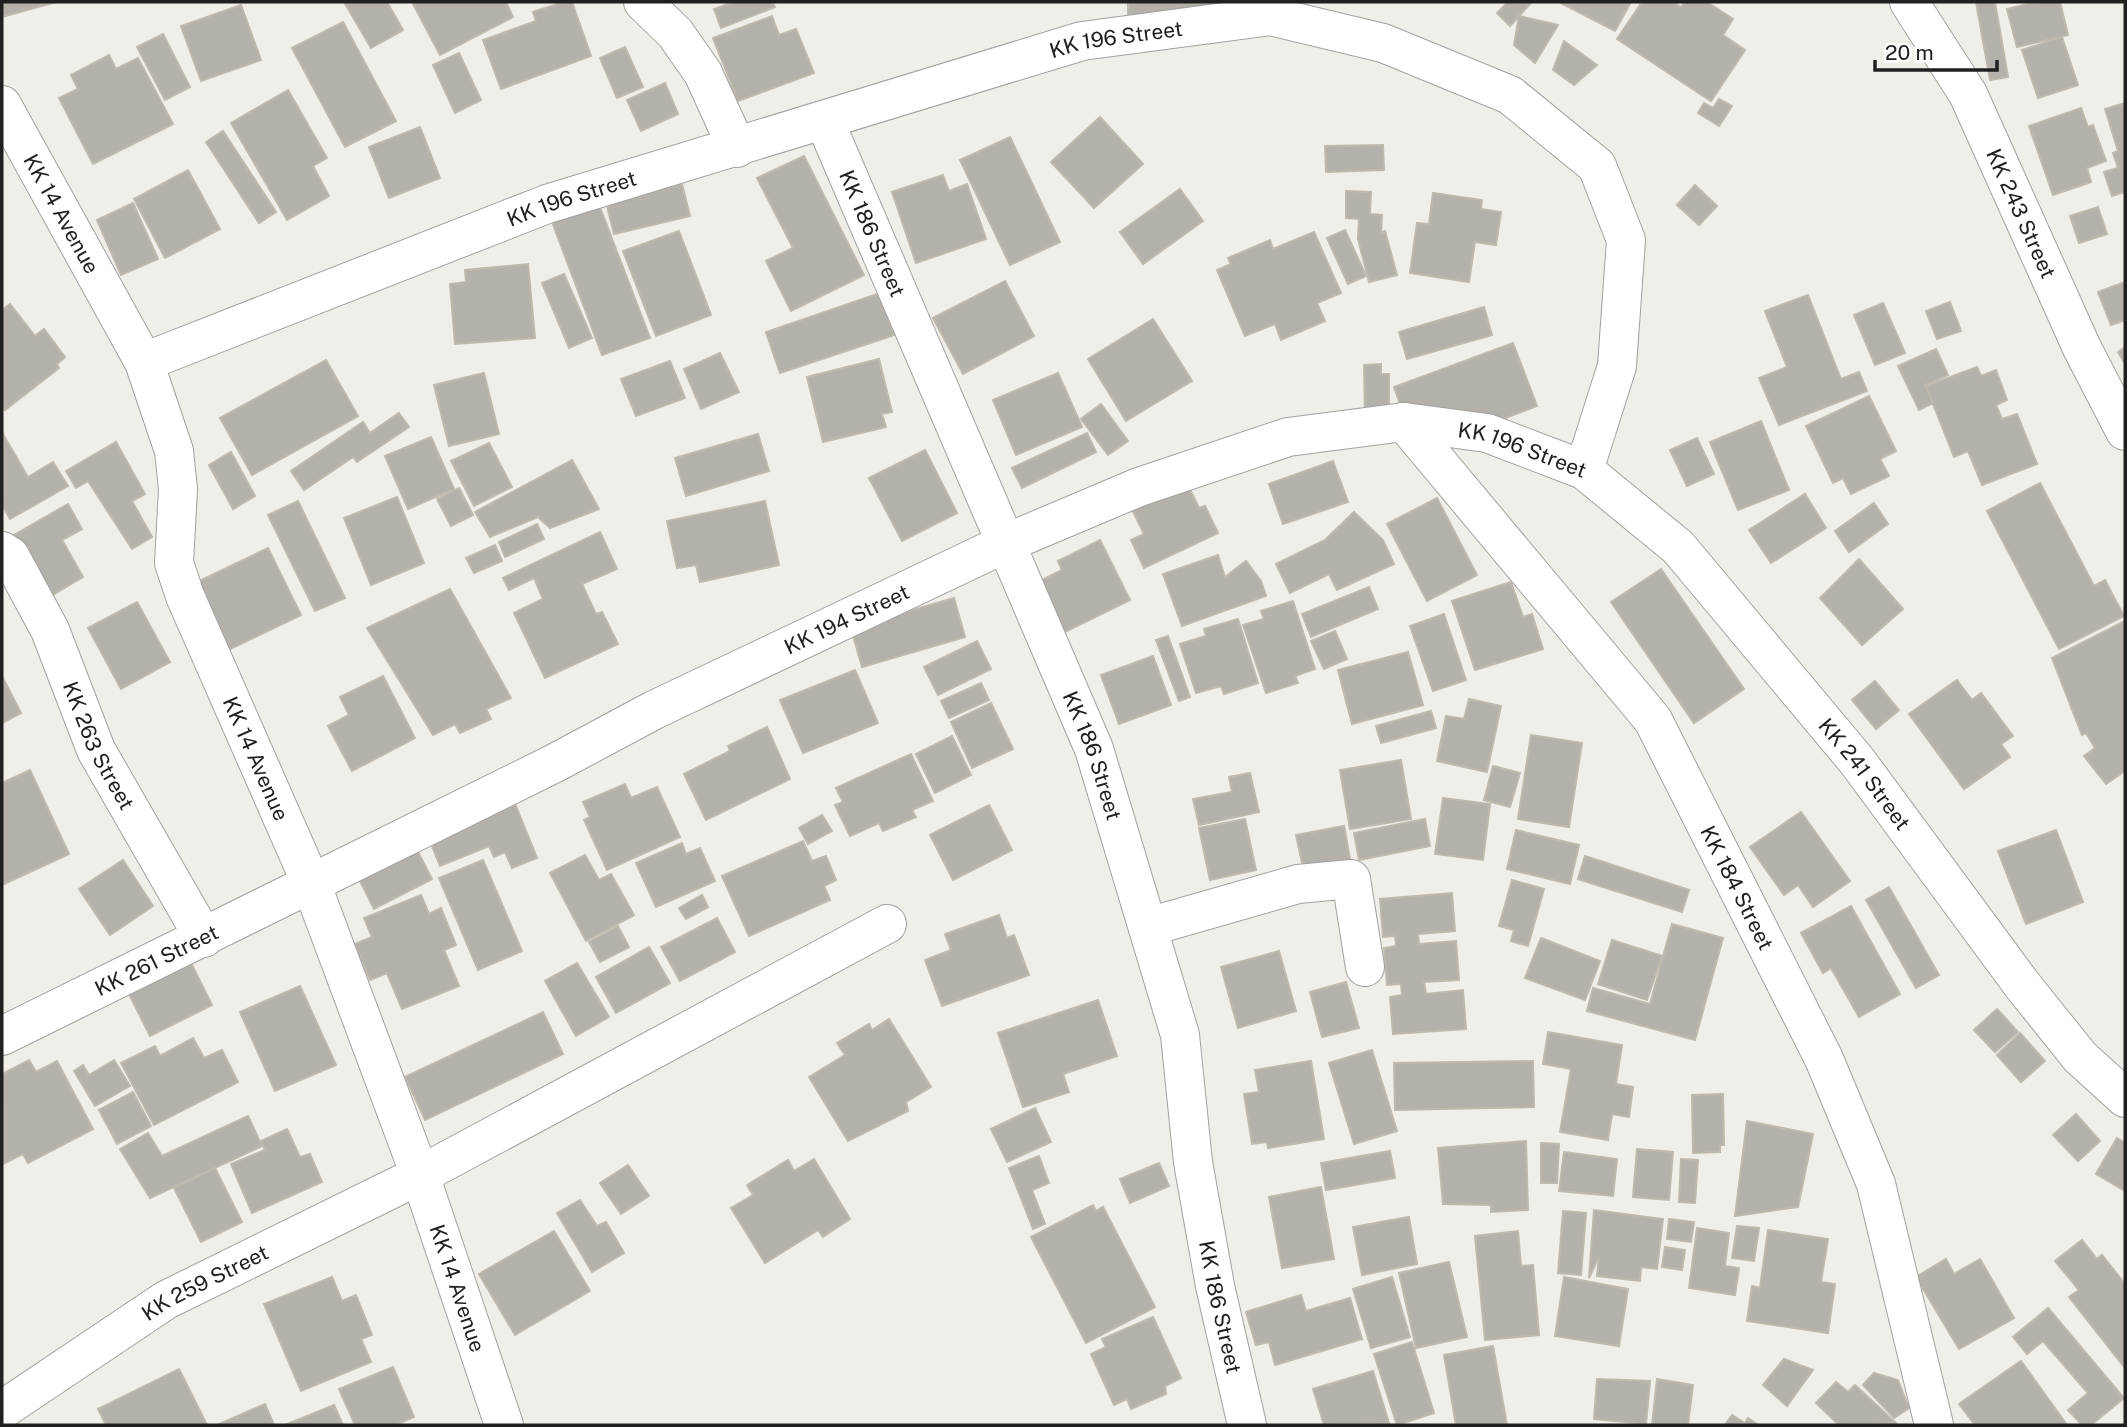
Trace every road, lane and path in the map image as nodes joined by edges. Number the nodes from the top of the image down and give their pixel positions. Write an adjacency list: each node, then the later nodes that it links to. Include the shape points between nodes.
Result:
1 (643, 2): 5 (street, via 675,33 703,73)
2 (1909, 2): 8 (street, KK 243 Street, via 1968,94 2082,348)
3 (2, 105): 6 (street, KK 14 Avenue)
4 (825, 122): 5 (street, KK 196 Street); 9 (street, KK 196 Street, via 1082,41 1270,16 1383,43 1510,95 1597,166 1626,240 1617,366); 10 (street, KK 186 Street)
5 (737, 148): 6 (street, KK 196 Street, via 547,204)
6 (144, 362): 12 (street, KK 14 Avenue, via 174,451 178,489 174,563)
7 (1404, 422): 9 (street, KK 196 Street, via 1487,433); 10 (street, KK 194 Street, via 1287,437 1139,487); 23 (street, KK 184 Street, via 1653,720 1824,1059 1877,1185)
8 (2125, 431)
9 (1584, 470): 18 (street, KK 241 Street, via 1678,547 1857,761 2080,1057)
10 (1004, 544): 12 (street, KK 194 Street, via 654,710); 14 (street, KK 186 Street, via 1094,748)
11 (2, 551): 15 (street, KK 263 Street, via 50,630 96,750)
12 (311, 883): 15 (street, KK 261 Street); 19 (street, KK 14 Avenue)
13 (887, 924): 19 (street, KK 259 Street)
14 (1148, 928): 16 (street, via 1298,884 1351,879); 22 (street, KK 186 Street, via 1180,1035 1215,1286)
15 (204, 938): 17 (street, KK 261 Street)
16 (1365, 967)
17 (2, 1036)
18 (2125, 1098)
19 (420, 1175): 20 (street, KK 259 Street, via 166,1300); 21 (street, KK 14 Avenue)
20 (2, 1410)
21 (504, 1425)
22 (1247, 1425)
23 (1934, 1425)

